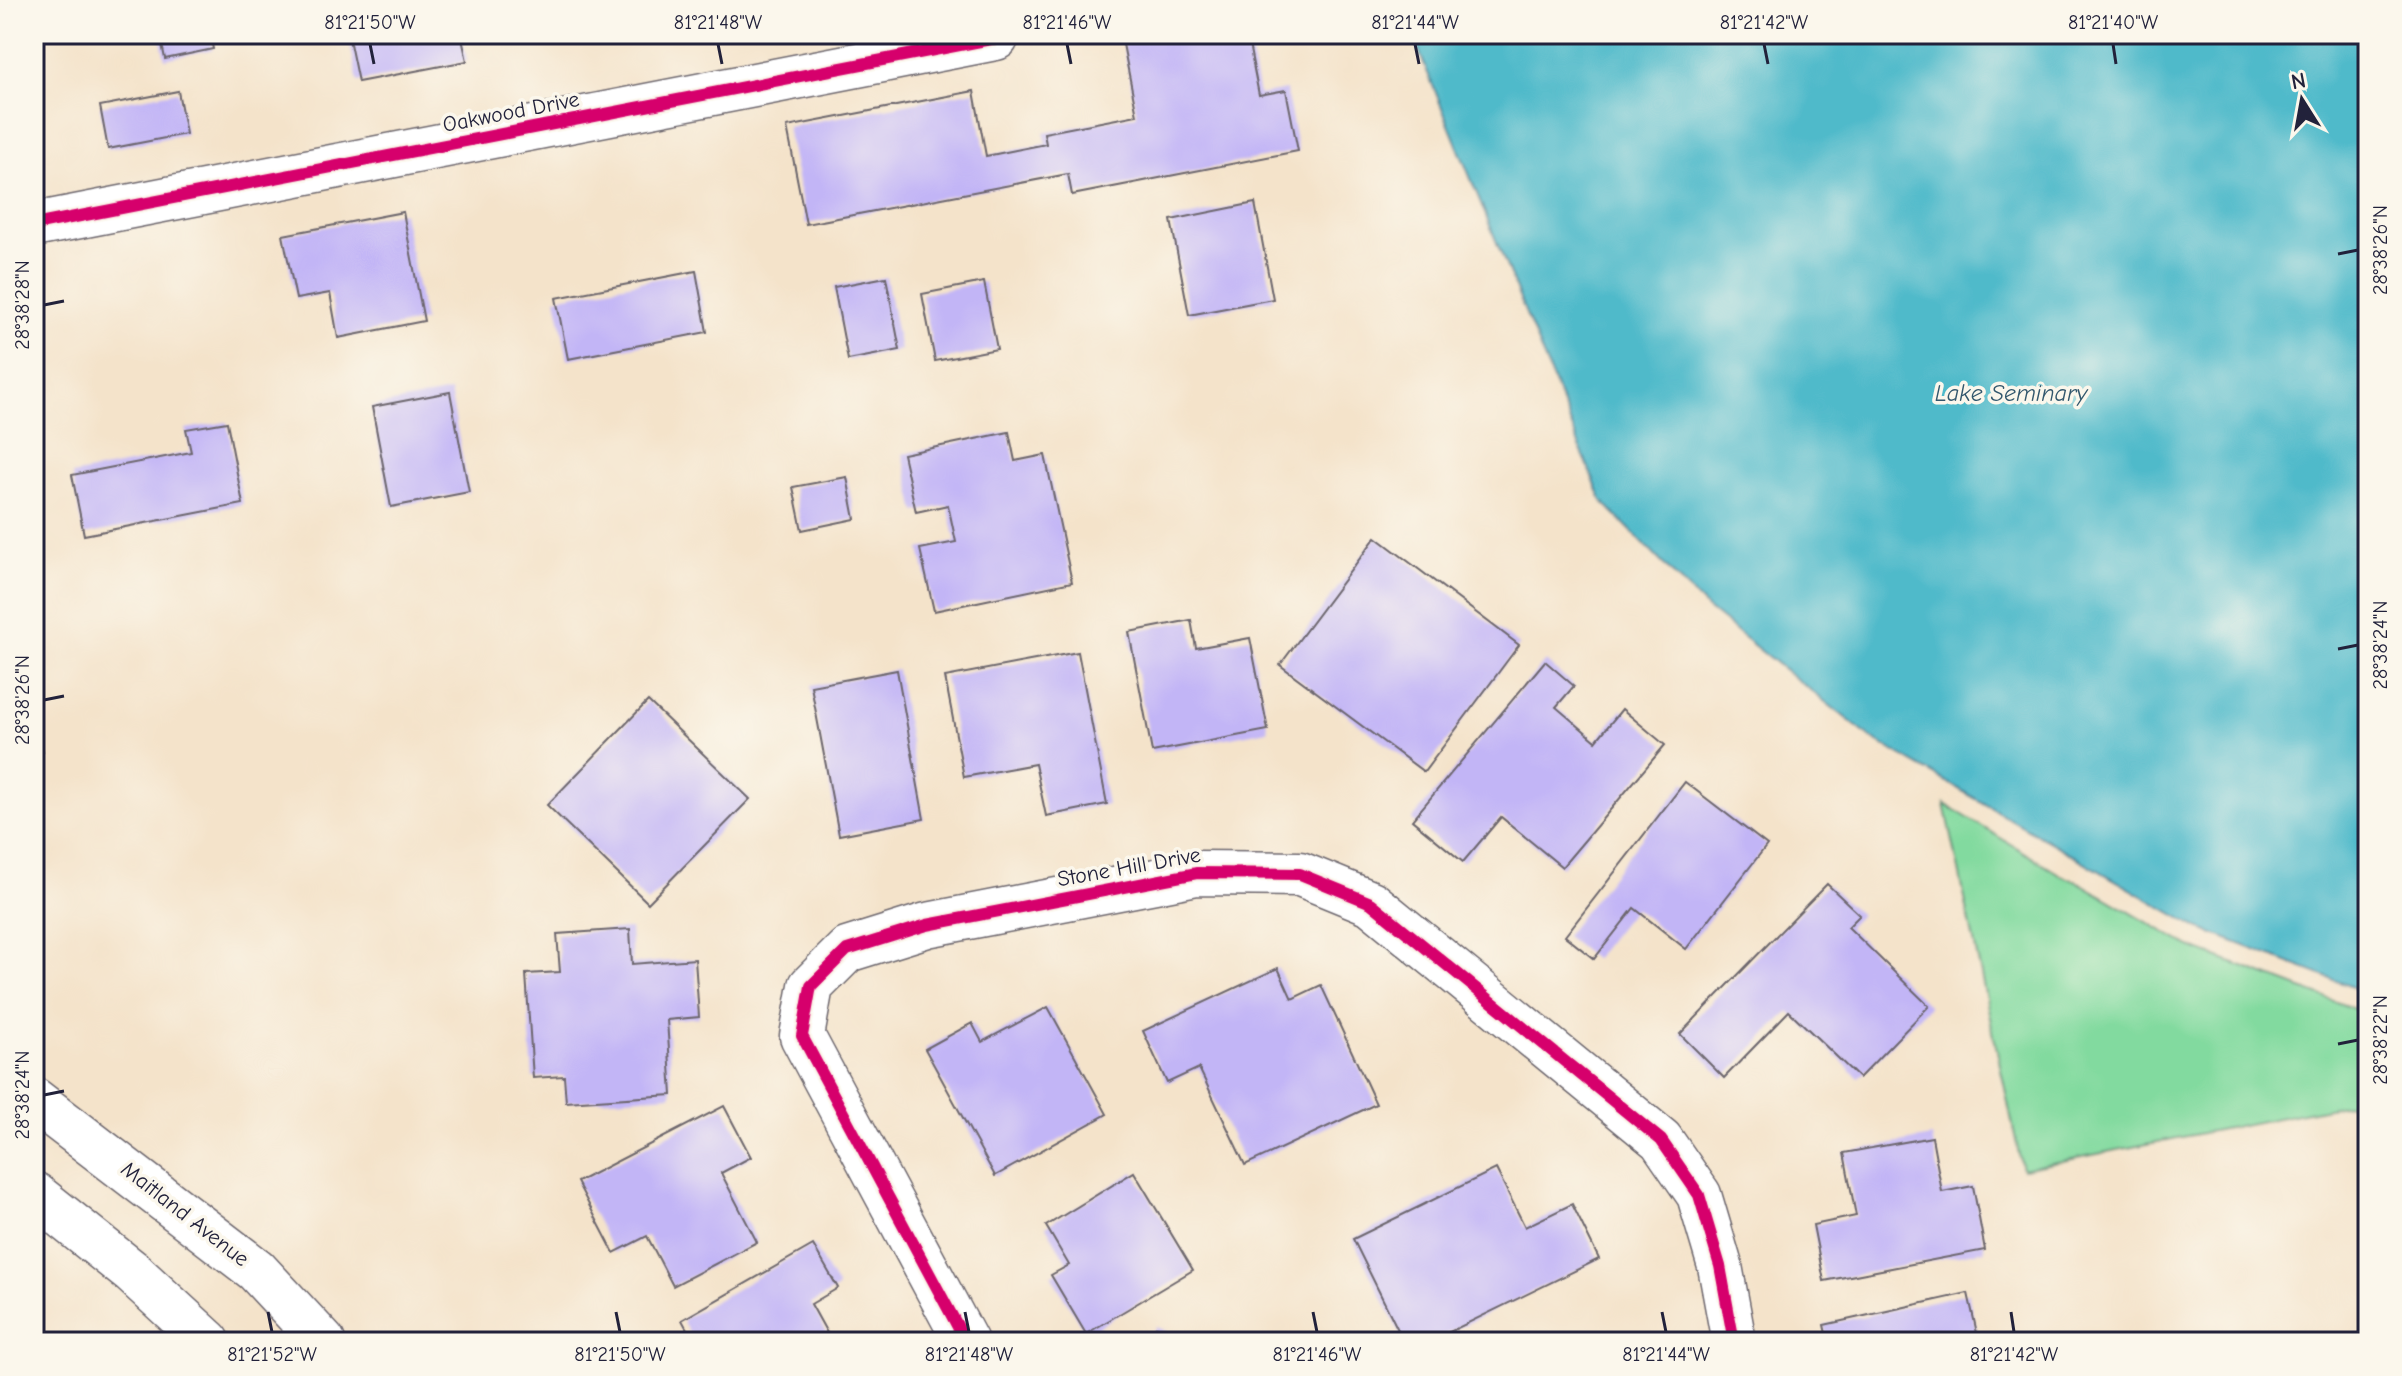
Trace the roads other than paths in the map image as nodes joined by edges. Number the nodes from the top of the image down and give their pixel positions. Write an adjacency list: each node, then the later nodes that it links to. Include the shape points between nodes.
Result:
1 (996, 38): 2 (street, Oakwood Drive)
2 (34, 225)
3 (34, 1100): 6 (street, Maitland Avenue, via 256,1270)
4 (34, 1194): 5 (street, via 132,1272)
5 (208, 1342)
6 (323, 1342)
7 (966, 1342): 8 (street, Stone Hill Drive, via 802,1036 811,986 847,950 927,925 1197,873 1300,874 1371,903 1661,1140 1699,1195)
8 (1734, 1342)

